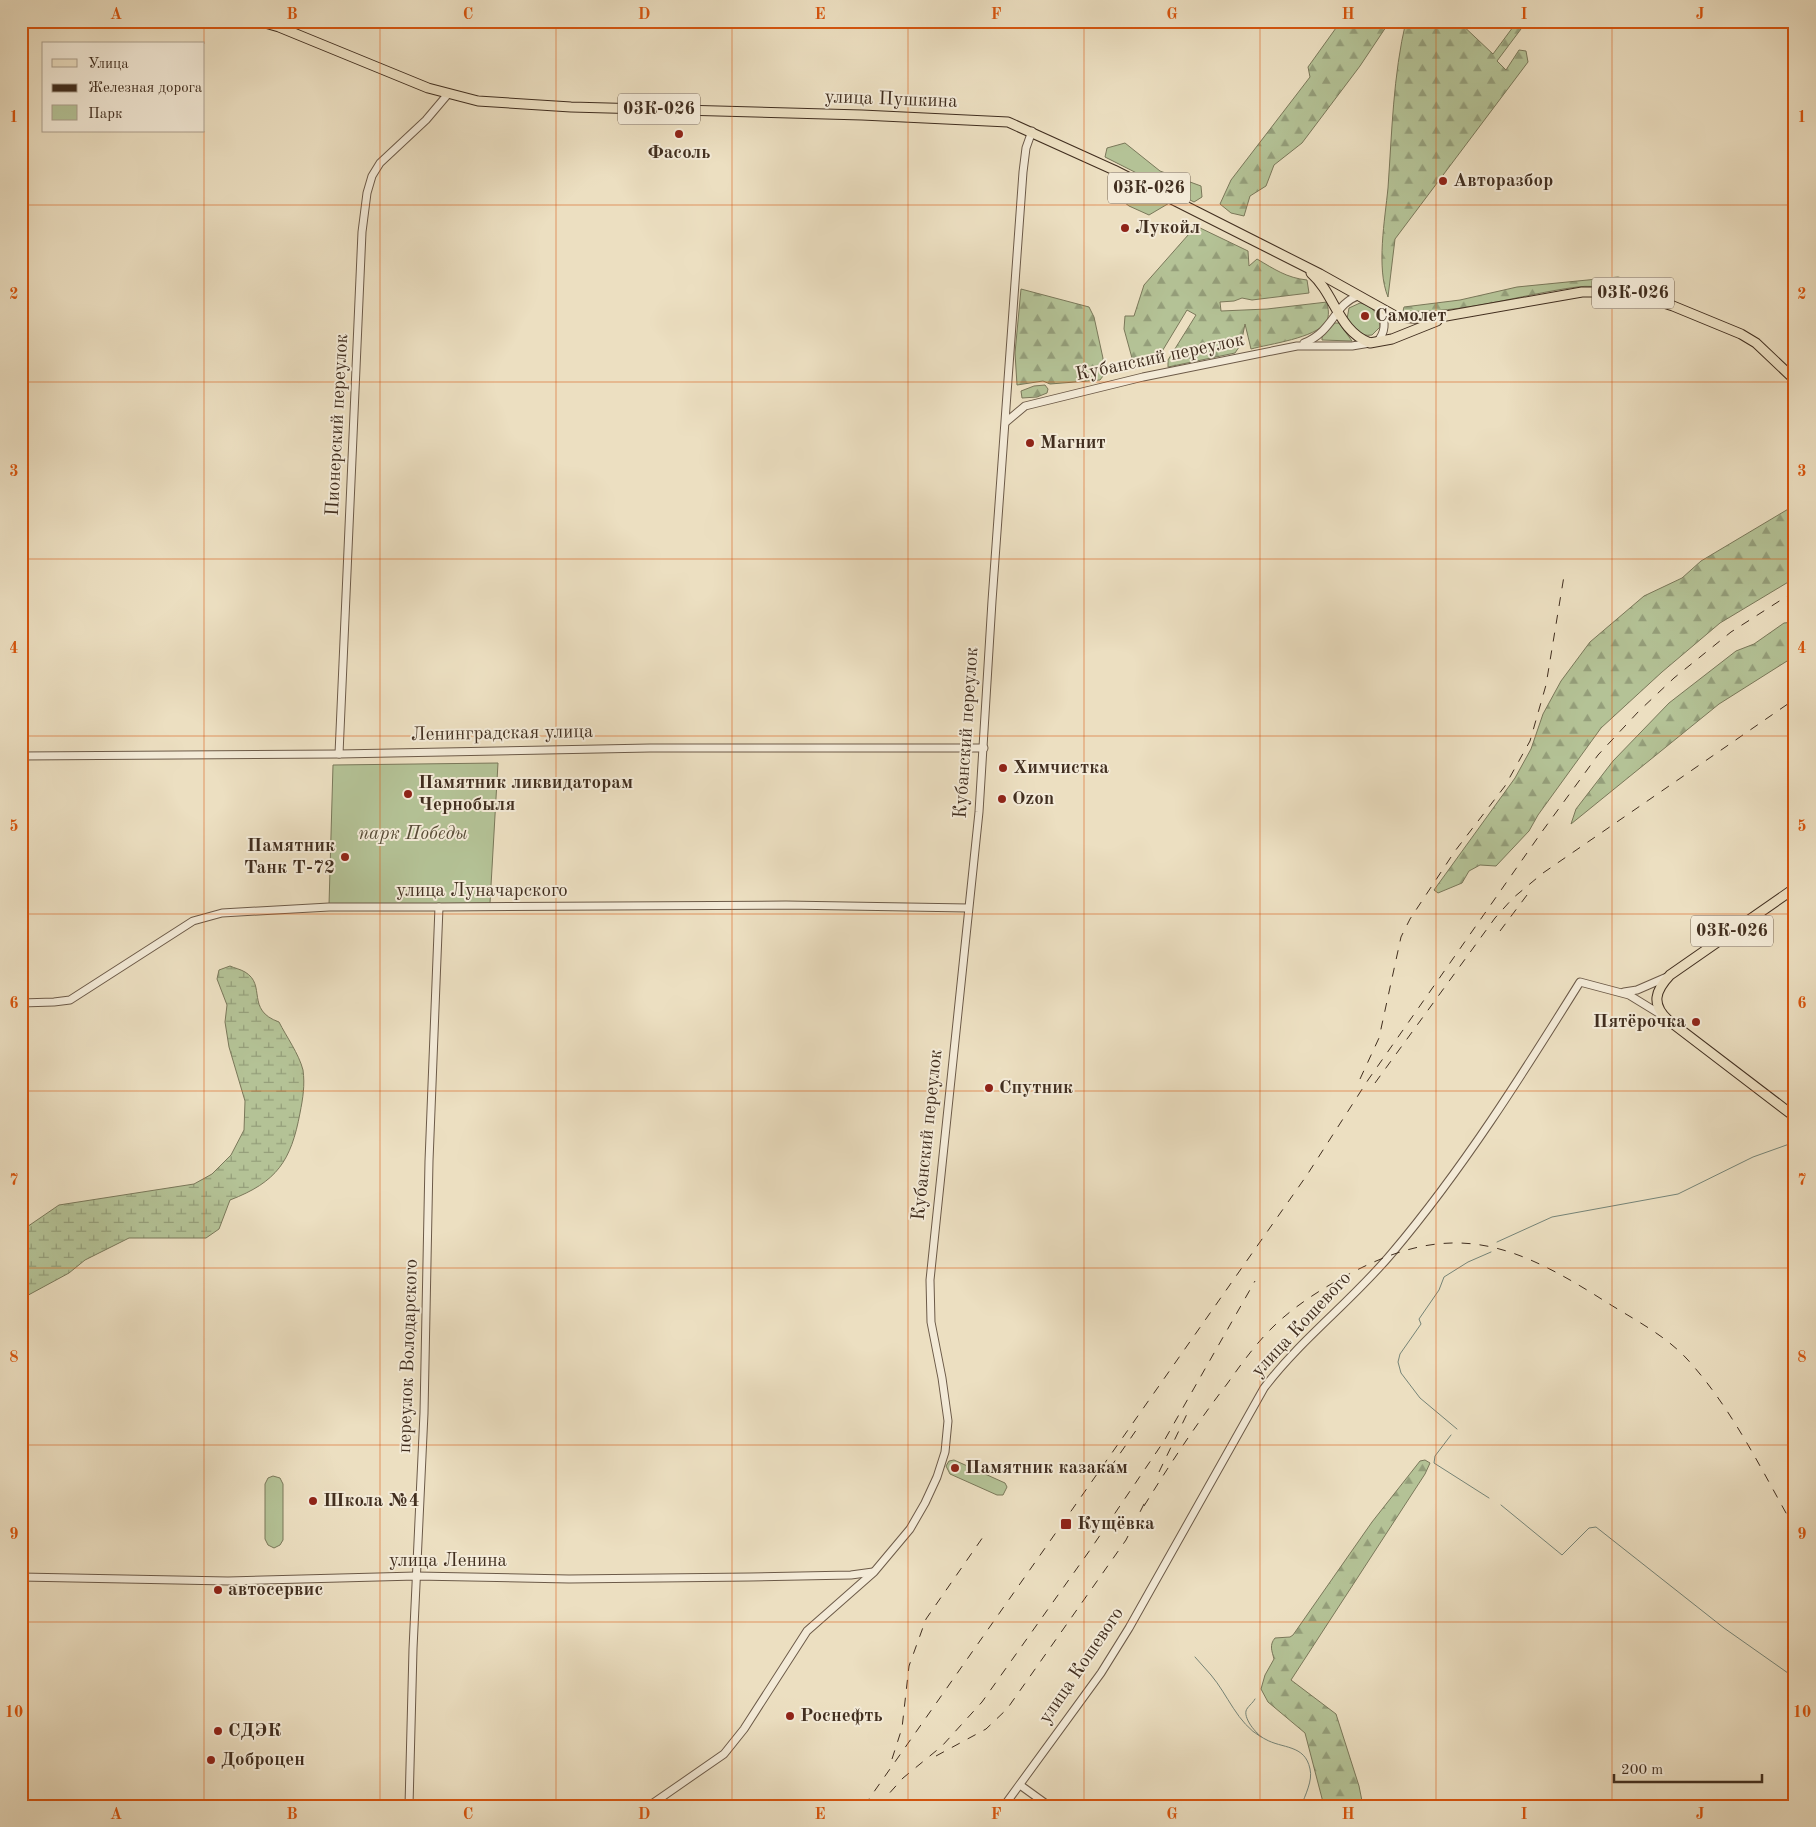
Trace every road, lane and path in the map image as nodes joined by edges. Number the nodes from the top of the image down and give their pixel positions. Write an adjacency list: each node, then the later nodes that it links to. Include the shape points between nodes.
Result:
1 (258, 21): 2 (main road, улица Пушкина / 03К-026)
2 (448, 94): 3 (main road, улица Пушкина / 03К-026, via 521,105 995,121); 14 (street, Пионерский переулок, via 426,120 380,163 367,193 362,232)
3 (1032, 131): 4 (main road, улица Пушкина / 03К-026); 12 (street, Кубанский переулок, via 1025,152)
4 (1301, 265): 5 (main road, улица Пушкина / 03К-026); 7 (main road, улица Пушкина / 03К-026, via 1322,284)
5 (1358, 296): 6 (main road, улица Пушкина / 03К-026); 7 (street, via 1348,301)
6 (1382, 310): 8 (main road, Кубанский переулок / 03К-026, via 1412,320); 9 (street, via 1385,326 1382,336)
7 (1339, 312): 9 (main road, улица Пушкина / 03К-026, via 1349,330); 10 (street, Кубанский переулок, via 1321,335)
8 (1448, 316): 9 (main road, Кубанский переулок / 03К-026, via 1410,333); 11 (main road, Кубанский переулок / 03К-026, via 1582,292 1630,292 1681,308 1740,334 1756,343)
9 (1374, 343): 10 (street, Кубанский переулок)
10 (1297, 346): 12 (street, Кубанский переулок, via 1143,376 1025,406)
11 (1795, 380)
12 (1006, 422): 13 (street, Кубанский переулок)
13 (984, 748): 14 (street, Ленинградская улица, via 650,748); 18 (street, Кубанский переулок)
14 (339, 754): 15 (street, Ленинградская улица)
15 (21, 756)
16 (1795, 888): 19 (main road, 03К-026)
17 (439, 907): 18 (street, улица Луначарского, via 786,905); 21 (street, улица Луначарского, via 222,912 193,922 70,1000); 25 (street, переулок Володарского)
18 (968, 908): 24 (street, Кубанский переулок, via 930,1280 931,1322 948,1421 946,1447 937,1478 915,1520)
19 (1670, 975): 20 (street, via 1637,990); 22 (main road, 03К-026, via 1657,995)
20 (1622, 992): 22 (street); 27 (street, улица Кошевого, via 1580,982 1478,1139 1406,1236 1264,1388 1129,1628 1101,1673)
21 (21, 1003)
22 (1662, 1015): 23 (main road)
23 (1795, 1117)
24 (874, 1572): 25 (street, улица Ленина, via 851,1576 569,1579); 29 (street, Кубанский переулок, via 808,1631 734,1743 708,1767)
25 (416, 1576): 26 (street, улица Ленина, via 228,1581); 28 (street, переулок Володарского)
26 (21, 1578)
27 (1020, 1785): 30 (street, улица Кошевого); 31 (street)
28 (410, 1806)
29 (649, 1806)
30 (1004, 1806)
31 (1050, 1806)

